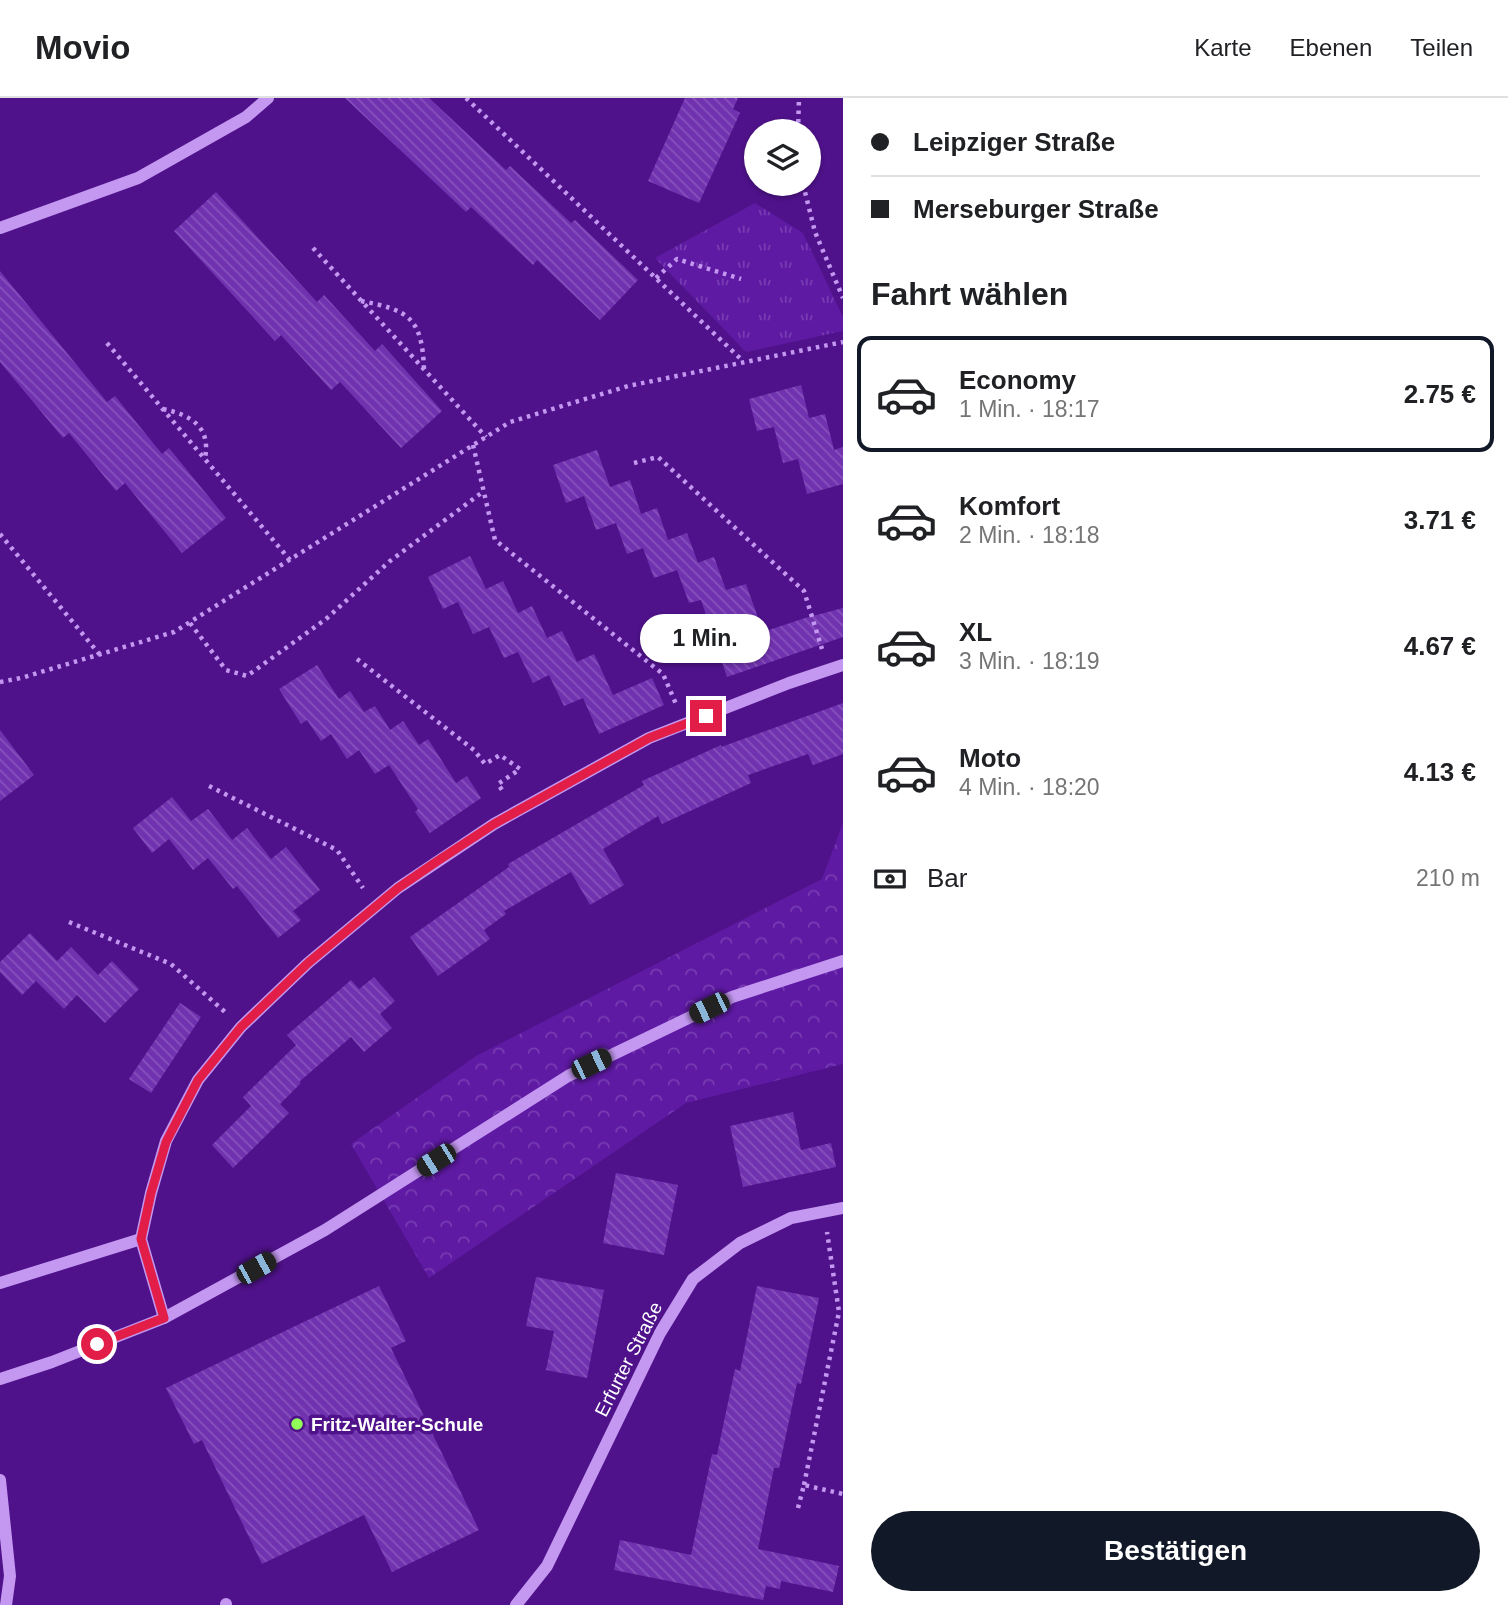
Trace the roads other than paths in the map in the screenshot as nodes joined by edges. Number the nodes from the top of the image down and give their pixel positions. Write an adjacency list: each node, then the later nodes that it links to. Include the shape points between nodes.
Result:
1 (268, 98): 2 (street, via 246,117 138,178)
2 (0, 228)
3 (843, 665): 6 (street, via 649,738 494,824 391,894 241,1027 198,1080 166,1142)
4 (843, 961): 8 (street, via 732,996 568,1076 326,1230)
5 (843, 1208): 13 (street, Erfurter Straße, via 792,1219 740,1243 693,1279 660,1333 547,1566)
6 (141, 1239): 7 (street); 8 (street)
7 (0, 1283)
8 (164, 1318): 9 (street)
9 (0, 1379)
10 (0, 1479): 11 (street)
11 (5, 1576): 12 (street)
12 (6, 1605)
13 (516, 1605)

